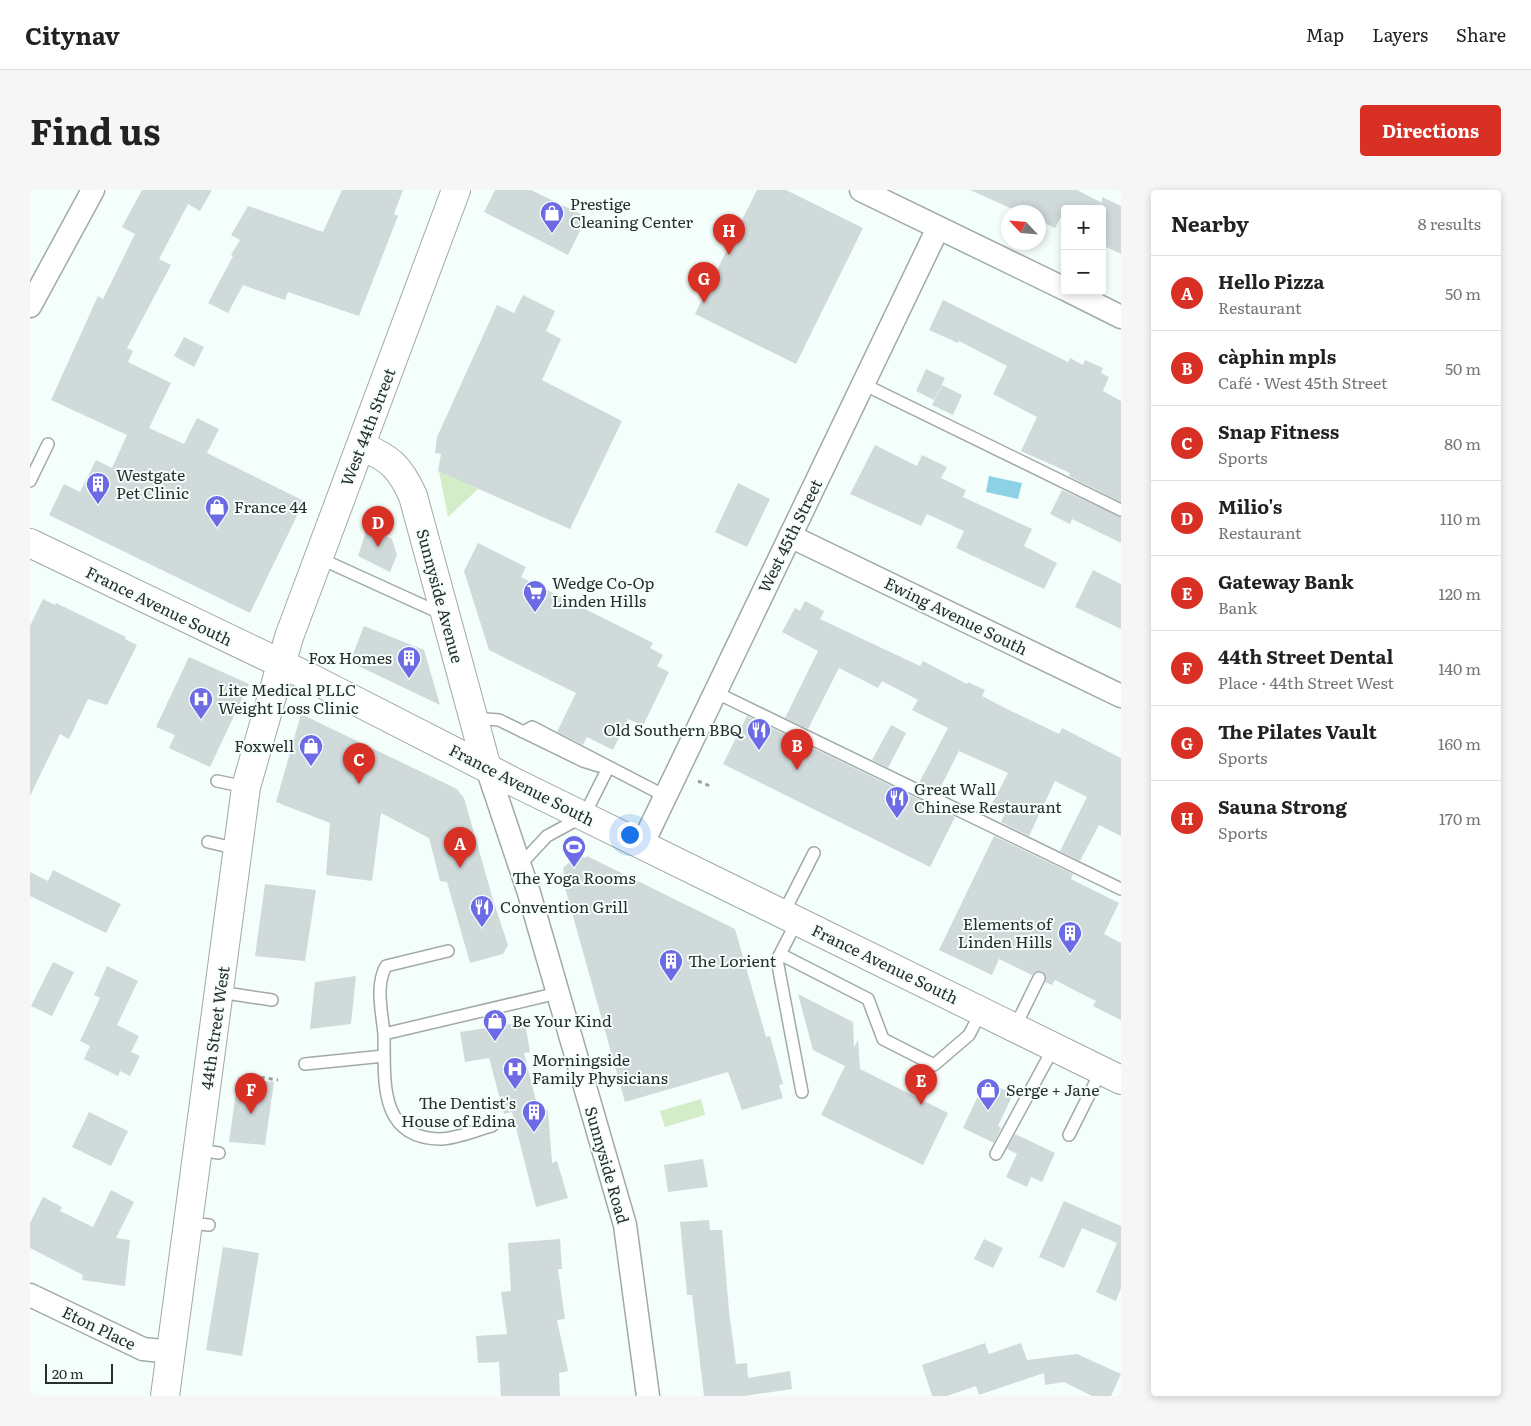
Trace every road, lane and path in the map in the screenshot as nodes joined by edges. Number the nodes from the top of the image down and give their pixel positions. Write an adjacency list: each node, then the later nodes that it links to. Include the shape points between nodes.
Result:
1 (93, 190): 7 (street)
2 (456, 190): 11 (street, West 44th Street)
3 (861, 190): 4 (street)
4 (938, 228): 5 (street); 9 (street, West 45th Street)
5 (1061, 287)
6 (1076, 295): 8 (street)
7 (30, 306)
8 (1121, 317)
9 (863, 384): 13 (lane); 14 (street, West 45th Street)
10 (48, 444): 12 (lane)
11 (361, 446): 16 (street, West 44th Street); 17 (street, Sunnyside Avenue, via 384,455 405,479 413,496)
12 (30, 481)
13 (1121, 510)
14 (790, 536): 19 (street, West 45th Street); 20 (street, Ewing Avenue South)
15 (30, 543): 18 (street, France Avenue South)
16 (319, 558): 17 (lane); 18 (street, West 44th Street)
17 (447, 617): 21 (street, Sunnyside Avenue)
18 (282, 664): 22 (street, France Avenue South); 27 (street, 44th Street West)
19 (715, 692): 28 (street, West 45th Street); 35 (lane)
20 (1121, 696)
21 (473, 718): 22 (street, Sunnyside Avenue); 23 (lane, via 499,720 583,761)
22 (487, 768): 29 (street, France Avenue South); 34 (street, Sunnyside Road)
23 (608, 768): 28 (lane); 29 (lane)
24 (693, 778): 26 (path)
25 (218, 780): 27 (lane)
26 (710, 786)
27 (246, 787): 32 (street, 44th Street West)
28 (665, 796): 31 (street, West 45th Street)
29 (584, 816): 31 (street, France Avenue South); 34 (lane, via 547,836)
30 (208, 842): 32 (lane)
31 (642, 844): 36 (street, France Avenue South)
32 (238, 849): 40 (street, 44th Street West)
33 (814, 853): 36 (lane)
34 (520, 865): 41 (street, Sunnyside Road)
35 (1121, 889)
36 (790, 918): 38 (lane); 43 (street, France Avenue South)
37 (448, 951): 45 (lane, via 386,966 380,988)
38 (780, 954): 43 (lane, via 868,999 883,1039 934,1064 969,1035); 52 (lane, via 777,960)
39 (1038, 978): 44 (lane)
40 (219, 992): 42 (lane); 57 (street, 44th Street West, via 209,1152 198,1224)
41 (558, 993): 45 (lane); 59 (street, Sunnyside Road, via 625,1225)
42 (272, 1000)
43 (982, 1010): 44 (street, France Avenue South)
44 (1015, 1027): 46 (street, France Avenue South)
45 (384, 1034): 47 (lane)
46 (1054, 1047): 50 (street, France Avenue South); 55 (lane)
47 (384, 1056): 48 (lane); 53 (lane, via 385,1094 394,1118 416,1135 441,1139)
48 (305, 1064)
49 (245, 1075): 51 (path)
50 (1111, 1076): 54 (lane)
51 (278, 1080)
52 (802, 1092)
53 (492, 1126)
54 (1069, 1136)
55 (996, 1154)
56 (30, 1295): 57 (street, Eton Place, via 143,1349)
57 (171, 1352): 58 (street, 44th Street West)
58 (165, 1396)
59 (648, 1396)

